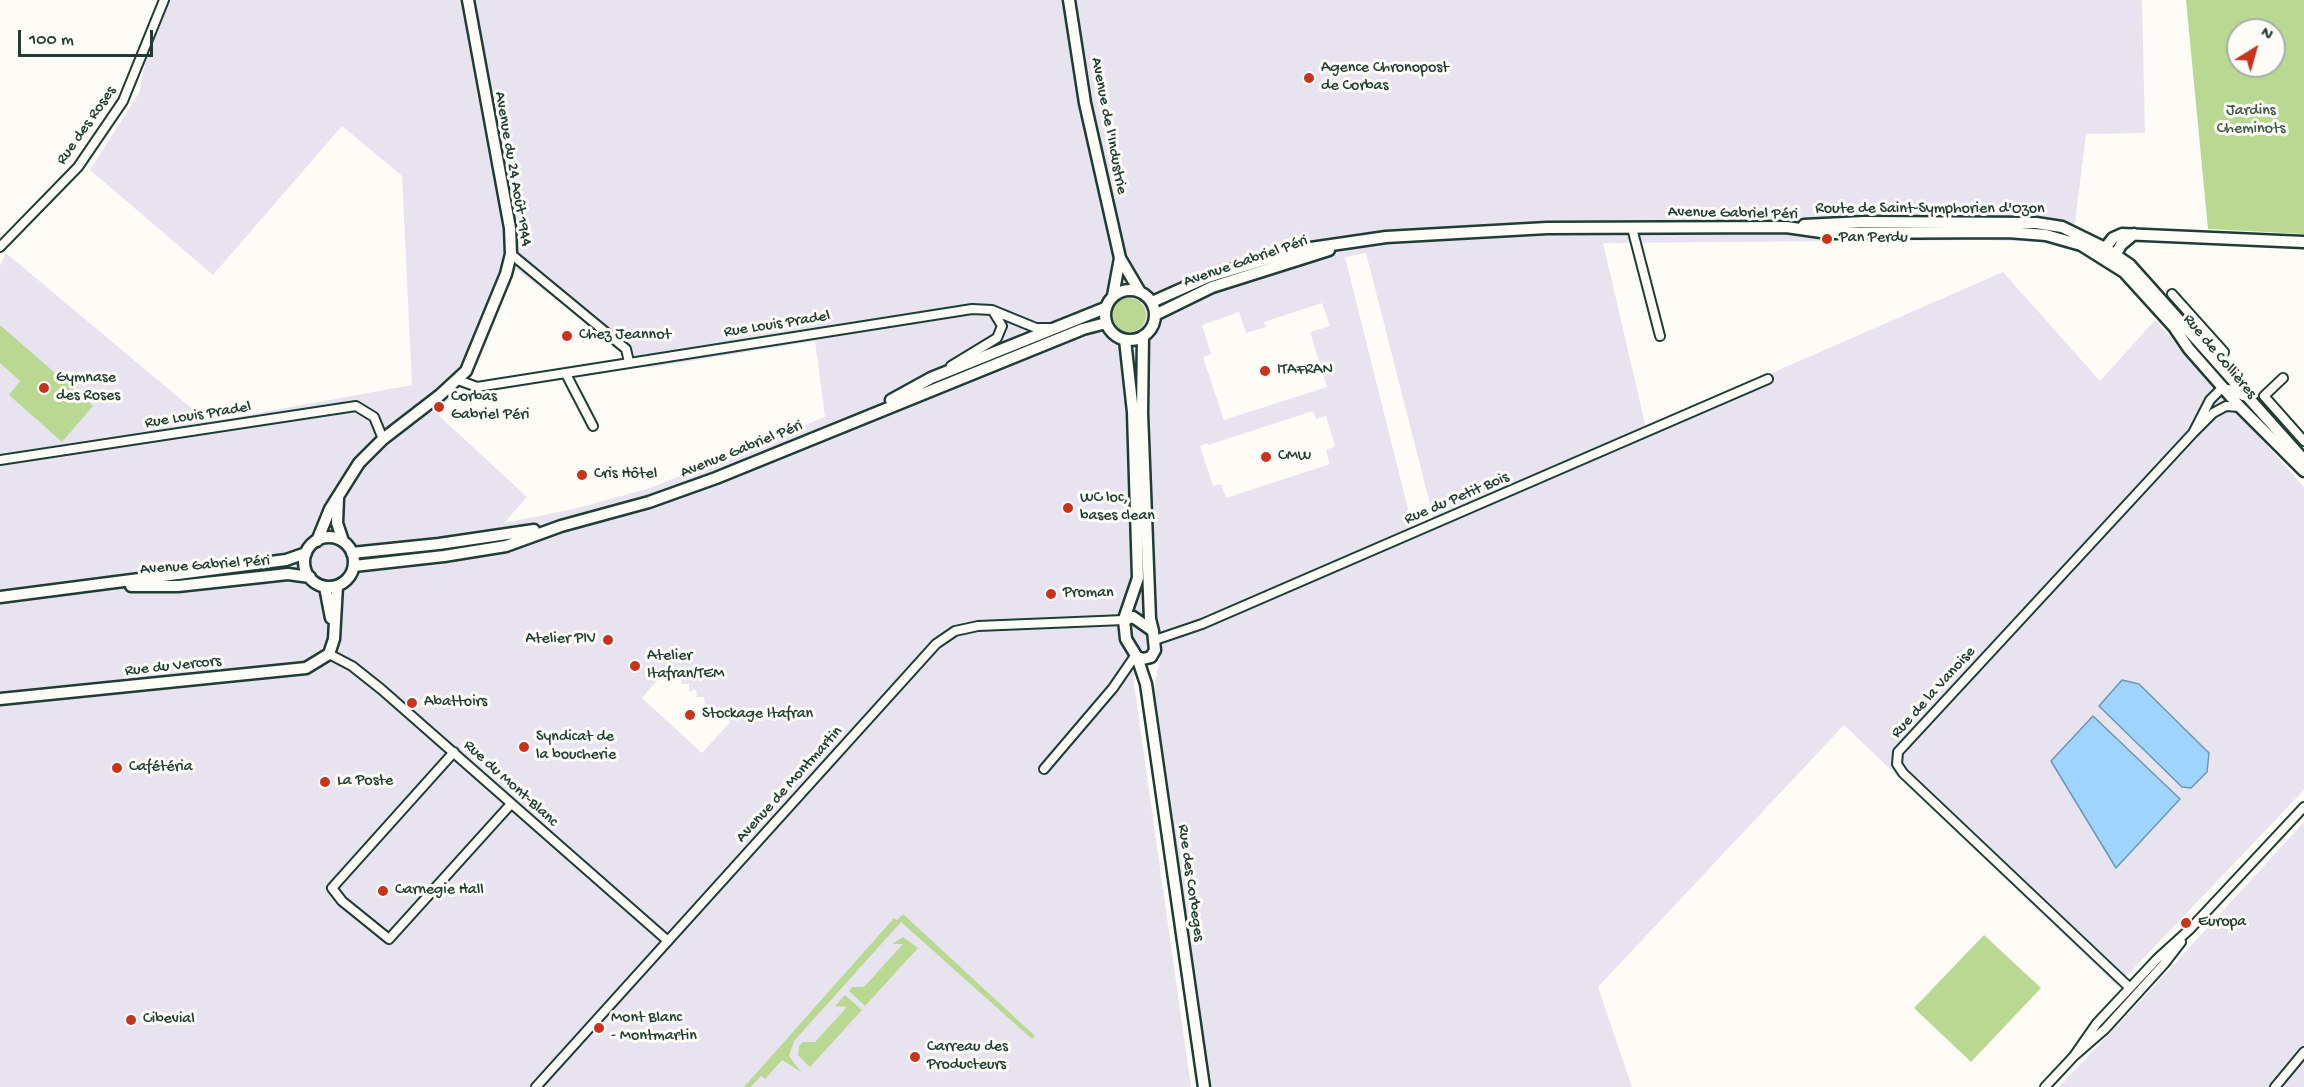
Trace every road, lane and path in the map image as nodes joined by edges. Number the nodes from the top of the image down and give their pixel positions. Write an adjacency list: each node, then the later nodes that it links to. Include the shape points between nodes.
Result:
1 (164, 0): 8 (street, Rue des Roses, via 123,101 78,167)
2 (468, 0): 10 (main road, Avenue du 24 Août 1944, via 510,228)
3 (1069, 0): 11 (main road, Avenue de l'Industrie, via 1085,103)
4 (1632, 228): 7 (main road, Avenue Gabriel Péri, via 1439,233); 9 (main road, Avenue Gabriel Péri, via 1786,227 1828,233 1934,228 2046,235); 24 (street)
5 (2134, 234): 6 (main road); 9 (main road, via 2122,234); 12 (main road)
6 (2304, 242)
7 (1349, 243): 16 (main road, Avenue Gabriel Péri, via 1297,250 1208,277); 19 (main road, Avenue Gabriel Péri, via 1212,287)
8 (0, 247)
9 (2102, 252): 12 (main road)
10 (511, 254): 27 (street, Avenue du 24 Août 1944, via 627,349); 32 (main road, via 472,361)
11 (1120, 258): 13 (main road, Avenue de l'Industrie); 15 (main road, Avenue de l'Industrie)
12 (2113, 258): 21 (main road, Rue de Collières, via 2130,265); 33 (main road, Rue de Collières)
13 (1140, 292): 15 (main road, via 1125,290); 16 (main road)
14 (2172, 294): 21 (street, Rue de Collières)
15 (1113, 296): 17 (main road)
16 (1152, 302): 19 (main road)
17 (1105, 308): 20 (main road); 22 (main road, Avenue Gabriel Péri)
18 (992, 310): 22 (street, Rue Louis Pradel, via 1036,328); 27 (street, Rue Louis Pradel, via 972,309); 29 (street, via 1002,326 997,338)
19 (1155, 315): 23 (main road)
20 (1106, 323): 25 (main road, via 1113,334); 35 (main road, Avenue Gabriel Péri)
21 (2194, 327): 26 (street, Rue de Collières); 34 (main road, Rue de Collières)
22 (1055, 328): 29 (main road, Avenue Gabriel Péri)
23 (1143, 336): 25 (main road); 57 (main road, via 1144,459 1150,619)
24 (1659, 336)
25 (1125, 340): 56 (main road, via 1133,412 1138,578)
26 (2224, 352)
27 (629, 362): 28 (street, Rue Louis Pradel)
28 (566, 374): 32 (street, Rue Louis Pradel, via 477,387); 37 (street)
29 (931, 378): 35 (main road, Avenue Gabriel Péri)
30 (2283, 378): 36 (street, Rue de Collières, via 2264,396)
31 (1768, 379): 57 (street, Rue du Petit Bois, via 1202,624)
32 (458, 380): 40 (main road)
33 (2225, 390): 34 (main road, Rue de Collières); 39 (street, Rue de la Vanoise, via 2210,400)
34 (2245, 404): 38 (main road, Rue de Collières); 39 (street, Rue de la Vanoise, via 2226,406 2213,413); 44 (main road, Rue de Collières)
35 (863, 416): 46 (main road, Avenue Gabriel Péri, via 649,502)
36 (2287, 422): 38 (street); 41 (street, Rue de Collières)
37 (593, 426)
38 (2277, 430): 43 (main road, Rue de Collières)
39 (2193, 433): 69 (street, Rue de la Vanoise, via 1898,752 1903,773)
40 (383, 439): 42 (street, Rue Louis Pradel, via 374,417 356,406); 45 (main road, via 359,463)
41 (2304, 441)
42 (0, 460)
43 (2304, 460)
44 (2304, 471)
45 (338, 497): 47 (main road); 48 (main road, via 337,523)
46 (561, 526): 50 (main road, Avenue Gabriel Péri); 51 (main road, Avenue Gabriel Péri, via 506,546)
47 (317, 541): 48 (main road, via 333,537); 49 (main road)
48 (343, 541): 50 (main road)
49 (306, 553): 52 (main road, via 305,566); 53 (main road, Avenue Gabriel Péri, via 286,560)
50 (352, 553): 51 (main road)
51 (354, 566): 54 (main road, via 348,579)
52 (310, 578): 53 (main road, Avenue Gabriel Péri, via 288,574 177,586); 54 (main road)
53 (101, 585): 55 (main road, Avenue Gabriel Péri)
54 (331, 586): 58 (main road, via 334,639)
55 (0, 597)
56 (1124, 620): 57 (main road, via 1133,617); 59 (main road, Rue des Corbeges, via 1126,639); 68 (street, Avenue de Montmartin, via 978,626 955,631 928,652)
57 (1154, 635): 60 (main road, Rue des Corbeges)
58 (329, 654): 62 (main road, Rue du Vercors, via 306,668); 63 (street, Rue du Mont-Blanc, via 352,666)
59 (1136, 657): 60 (main road); 61 (main road, Rue des Corbeges); 64 (street)
60 (1151, 657): 61 (main road, Rue des Corbeges)
61 (1146, 684): 73 (main road, Rue des Corbeges)
62 (0, 699)
63 (454, 752): 65 (street, Rue du Mont-Blanc); 65 (street, via 332,888 342,901 389,939)
64 (1044, 769)
65 (511, 804): 68 (street, Rue du Mont-Blanc)
66 (2304, 807): 67 (street)
67 (2190, 929): 69 (street); 71 (street, via 2113,1021)
68 (668, 941): 72 (street, Avenue de Montmartin)
69 (2130, 988): 71 (street, via 2097,1023)
70 (2304, 1052): 75 (street)
71 (2074, 1056): 74 (street)
72 (536, 1087)
73 (1204, 1087)
74 (2045, 1087)
75 (2275, 1087)

